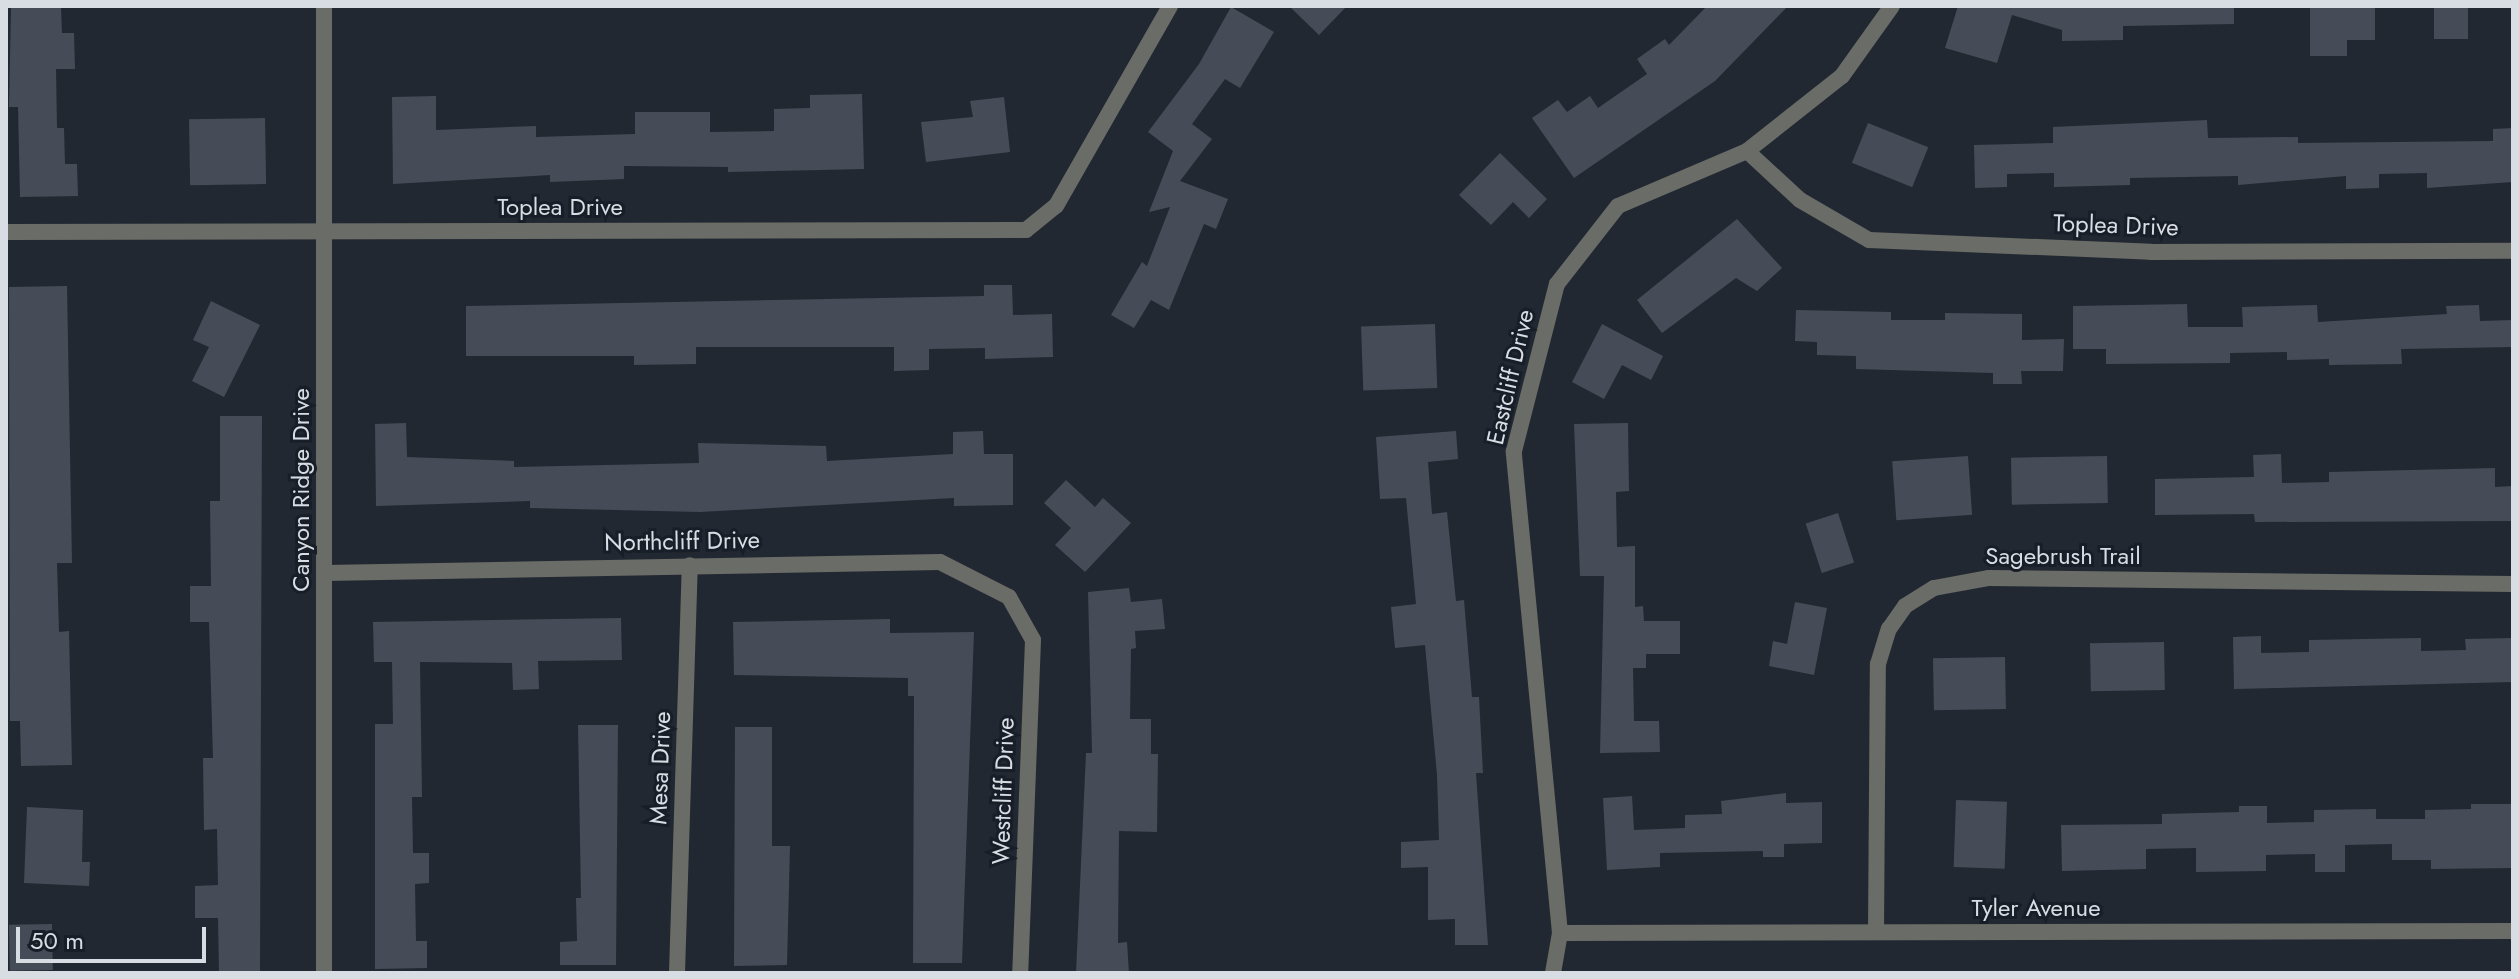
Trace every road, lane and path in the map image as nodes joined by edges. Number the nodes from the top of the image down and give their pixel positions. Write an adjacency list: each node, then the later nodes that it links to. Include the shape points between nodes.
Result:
1 (324, 6): 5 (street, Canyon Ridge Drive)
2 (1170, 6): 5 (street, Toplea Drive, via 1056,206 1026,230)
3 (1892, 6): 4 (street, Eastcliff Drive, via 1842,76)
4 (1747, 151): 7 (street, Toplea Drive, via 1800,200 1869,240 2151,252); 14 (street, Eastcliff Drive, via 1618,206 1557,284 1514,451)
5 (324, 231): 6 (street, Toplea Drive); 9 (street, Canyon Ridge Drive)
6 (6, 232)
7 (2513, 251)
8 (690, 565): 9 (street, Northcliff Drive); 11 (street, Northcliff Drive, via 940,562 1009,597); 16 (street, Mesa Drive)
9 (325, 573): 15 (street, Canyon Ridge Drive)
10 (2513, 584): 13 (street, Sagebrush Trail, via 1989,578 1934,588 1905,606 1889,629 1878,664)
11 (1024, 613): 17 (street, Westcliff Drive, via 1033,640)
12 (2513, 931): 13 (street, Tyler Avenue)
13 (1876, 932): 14 (street, Tyler Avenue)
14 (1560, 933): 18 (street, Eastcliff Drive)
15 (324, 973)
16 (677, 973)
17 (1020, 973)
18 (1553, 973)

